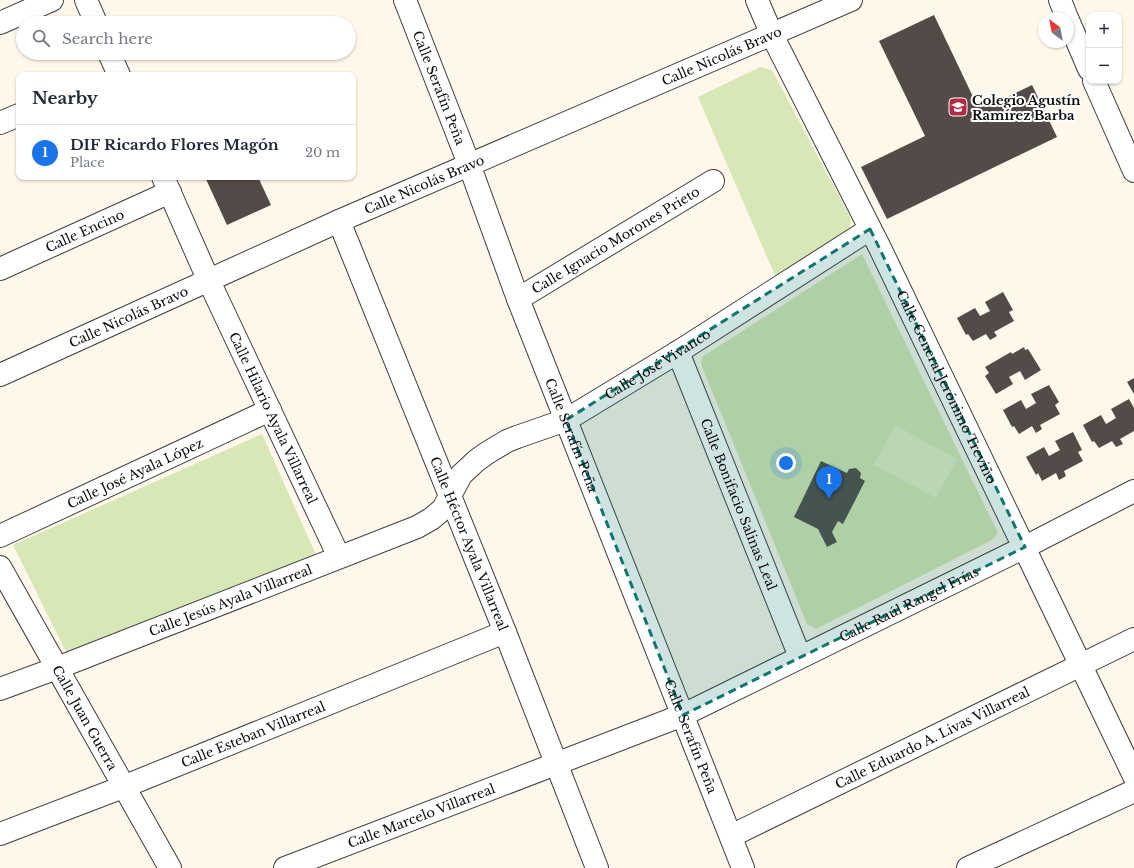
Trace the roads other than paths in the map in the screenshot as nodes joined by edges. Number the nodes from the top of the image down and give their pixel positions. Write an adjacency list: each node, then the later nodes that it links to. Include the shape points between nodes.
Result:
1 (52, 0): 9 (street)
2 (86, 0): 8 (street)
3 (405, 0): 16 (street, Calle Serafín Peña)
4 (757, 0): 11 (street, Calle General Jerónimo Treviño)
5 (851, 0): 11 (street, Calle Nicolás Bravo)
6 (1060, 0): 7 (street)
7 (1065, 12)
8 (93, 16)
9 (0, 23)
10 (1074, 33): 12 (street)
11 (772, 35): 16 (street, Calle Nicolás Bravo); 21 (street, Calle General Jerónimo Treviño)
12 (1086, 62)
13 (1095, 84): 17 (street)
14 (16, 116): 15 (street)
15 (0, 123)
16 (469, 164): 20 (street, Calle Nicolás Bravo); 24 (street, Calle Serafín Peña)
17 (1134, 171)
18 (713, 181): 24 (street, Calle Ignacio Morones Prieto)
19 (166, 184): 22 (street, Calle Encino); 23 (street, Calle Hilario Ayala Villarreal)
20 (339, 220): 23 (street, Calle Nicolás Bravo); 30 (street, Calle Héctor Ayala Villarreal)
21 (870, 229): 25 (street, Calle José Vivanco); 32 (street, Calle General Jerónimo Treviño)
22 (0, 269)
23 (208, 279): 26 (street, Calle Nicolás Bravo); 27 (street, Calle Hilario Ayala Villarreal)
24 (518, 299): 28 (street, Calle Serafín Peña)
25 (678, 352): 28 (street, Calle José Vivanco); 37 (street, Calle Bonifacio Salinas Leal)
26 (0, 375)
27 (270, 410): 31 (street, Calle José Ayala López); 33 (street, Calle Hilario Ayala Villarreal)
28 (566, 420): 30 (street, Calle José Vivanco, via 517,437 487,453 461,475); 41 (street, Calle Serafín Peña)
29 (1134, 491): 32 (street, Calle Raúl Rangel Frías)
30 (451, 496): 33 (street, Calle Jesús Ayala Villarreal, via 443,509 417,527); 35 (street, Calle Héctor Ayala Villarreal)
31 (0, 536)
32 (1025, 547): 37 (street, Calle Raúl Rangel Frías); 38 (street, Calle General Jerónimo Treviño)
33 (339, 557): 39 (street, Calle Jesús Ayala Villarreal)
34 (0, 567): 39 (street, Calle Juan Guerra)
35 (505, 632): 42 (street, Calle Héctor Ayala Villarreal); 44 (street, Calle Esteban Villarreal)
36 (1134, 639): 38 (street, Calle Eduardo A. Livas Villarreal)
37 (800, 657): 41 (street, Calle Raúl Rangel Frías)
38 (1082, 666): 43 (street, Calle General Jerónimo Treviño); 47 (street, Calle Eduardo A. Livas Villarreal)
39 (57, 668): 40 (street, Calle Jesús Ayala Villarreal); 44 (street, Calle Juan Guerra)
40 (0, 689)
41 (683, 715): 42 (street, Calle Marcelo Villarreal); 47 (street, Calle Serafín Peña)
42 (557, 764): 49 (street, Calle Marcelo Villarreal); 50 (street, Calle Héctor Ayala Villarreal)
43 (1134, 776)
44 (123, 787): 46 (street, Calle Esteban Villarreal); 48 (street, Calle Juan Guerra)
45 (1134, 791): 52 (street)
46 (0, 834)
47 (731, 836): 51 (street, Calle Serafín Peña)
48 (170, 868)
49 (285, 868)
50 (597, 868)
51 (743, 868)
52 (968, 868)

